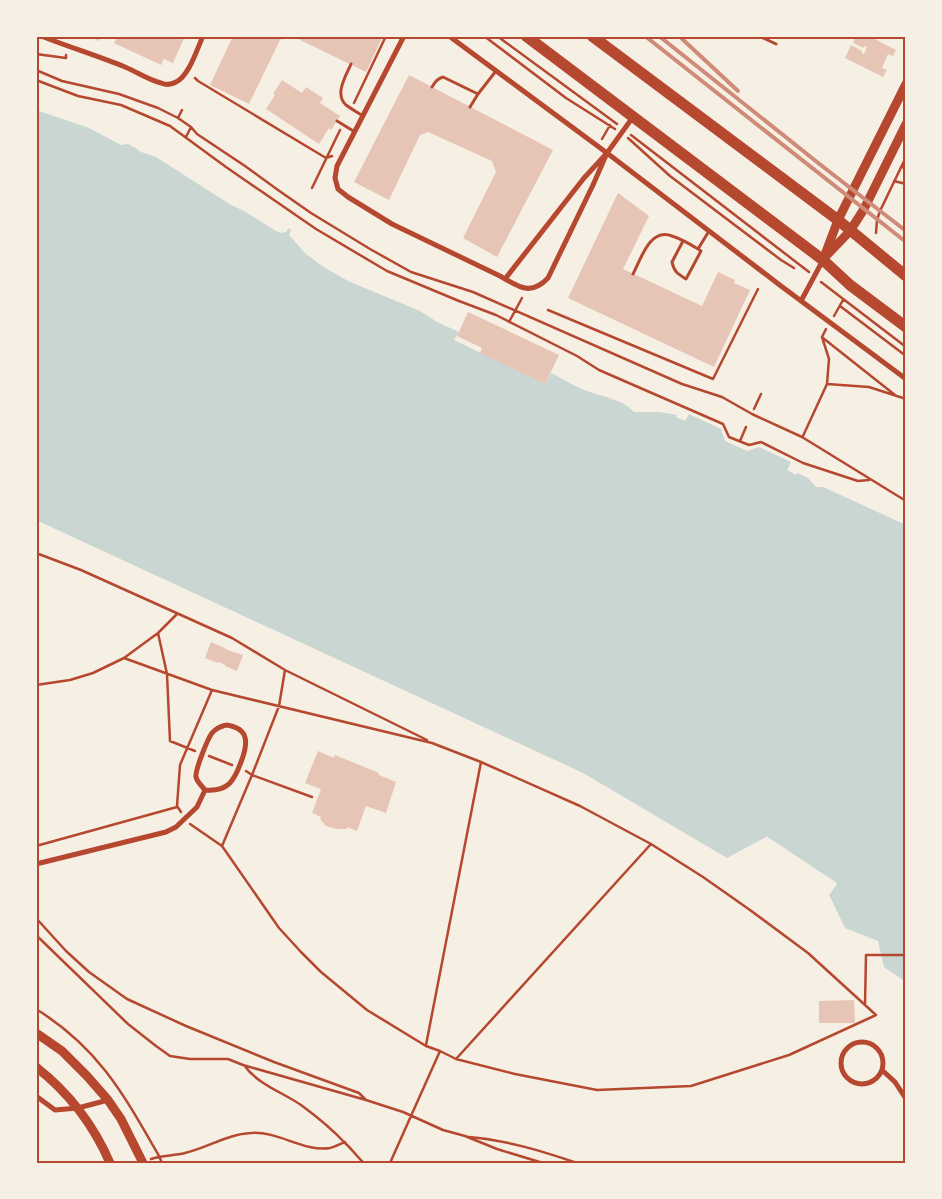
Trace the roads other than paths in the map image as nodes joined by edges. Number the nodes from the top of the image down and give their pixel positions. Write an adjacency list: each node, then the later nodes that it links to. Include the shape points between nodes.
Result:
1 (42, 36): 2 (street, via 164,84 177,82 186,72)
2 (203, 36)
3 (404, 36): 15 (street)
4 (449, 36): 10 (street)
5 (526, 36): 16 (highway)
6 (592, 36): 21 (highway)
7 (759, 36): 8 (lane)
8 (776, 44)
9 (351, 64): 15 (lane, via 340,92 346,104)
10 (496, 71): 13 (lane); 20 (street)
11 (906, 84): 21 (street)
12 (432, 87): 13 (lane, via 443,77)
13 (478, 94): 14 (lane)
14 (470, 107)
15 (363, 116): 19 (street)
16 (633, 116): 20 (street); 26 (highway)
17 (337, 121): 19 (lane)
18 (906, 124): 23 (street, via 869,202)
19 (354, 132): 29 (street, via 337,166 335,178 338,189 392,224)
20 (607, 153): 22 (street); 29 (street); 29 (street, via 548,278 533,288)
21 (838, 220): 23 (highway); 26 (street)
22 (709, 231): 25 (lane); 30 (street)
23 (850, 231): 26 (street); 28 (highway)
24 (683, 241): 25 (lane); 25 (lane, via 672,262 673,268 686,279 701,251); 27 (lane, via 666,234 654,237)
25 (698, 249)
26 (823, 260): 30 (street); 31 (highway)
27 (633, 274)
28 (906, 276)
29 (505, 279)
30 (801, 301): 32 (street)
31 (906, 327)
32 (906, 379)
33 (205, 790): 33 (street, via 220,789 235,778 246,750 246,740 235,726 226,725 211,734 196,769 196,776); 34 (street, via 197,807 166,832)
34 (36, 864)
35 (36, 1033): 40 (street, via 62,1051)
36 (36, 1067): 41 (street)
37 (882, 1070): 37 (street, via 881,1055 871,1044 857,1043 845,1050 841,1069 852,1082 866,1084 879,1076); 39 (street)
38 (36, 1096): 41 (street, via 55,1110)
39 (906, 1099)
40 (108, 1100): 41 (street); 43 (street)
41 (78, 1108): 42 (street)
42 (110, 1163)
43 (143, 1163)

